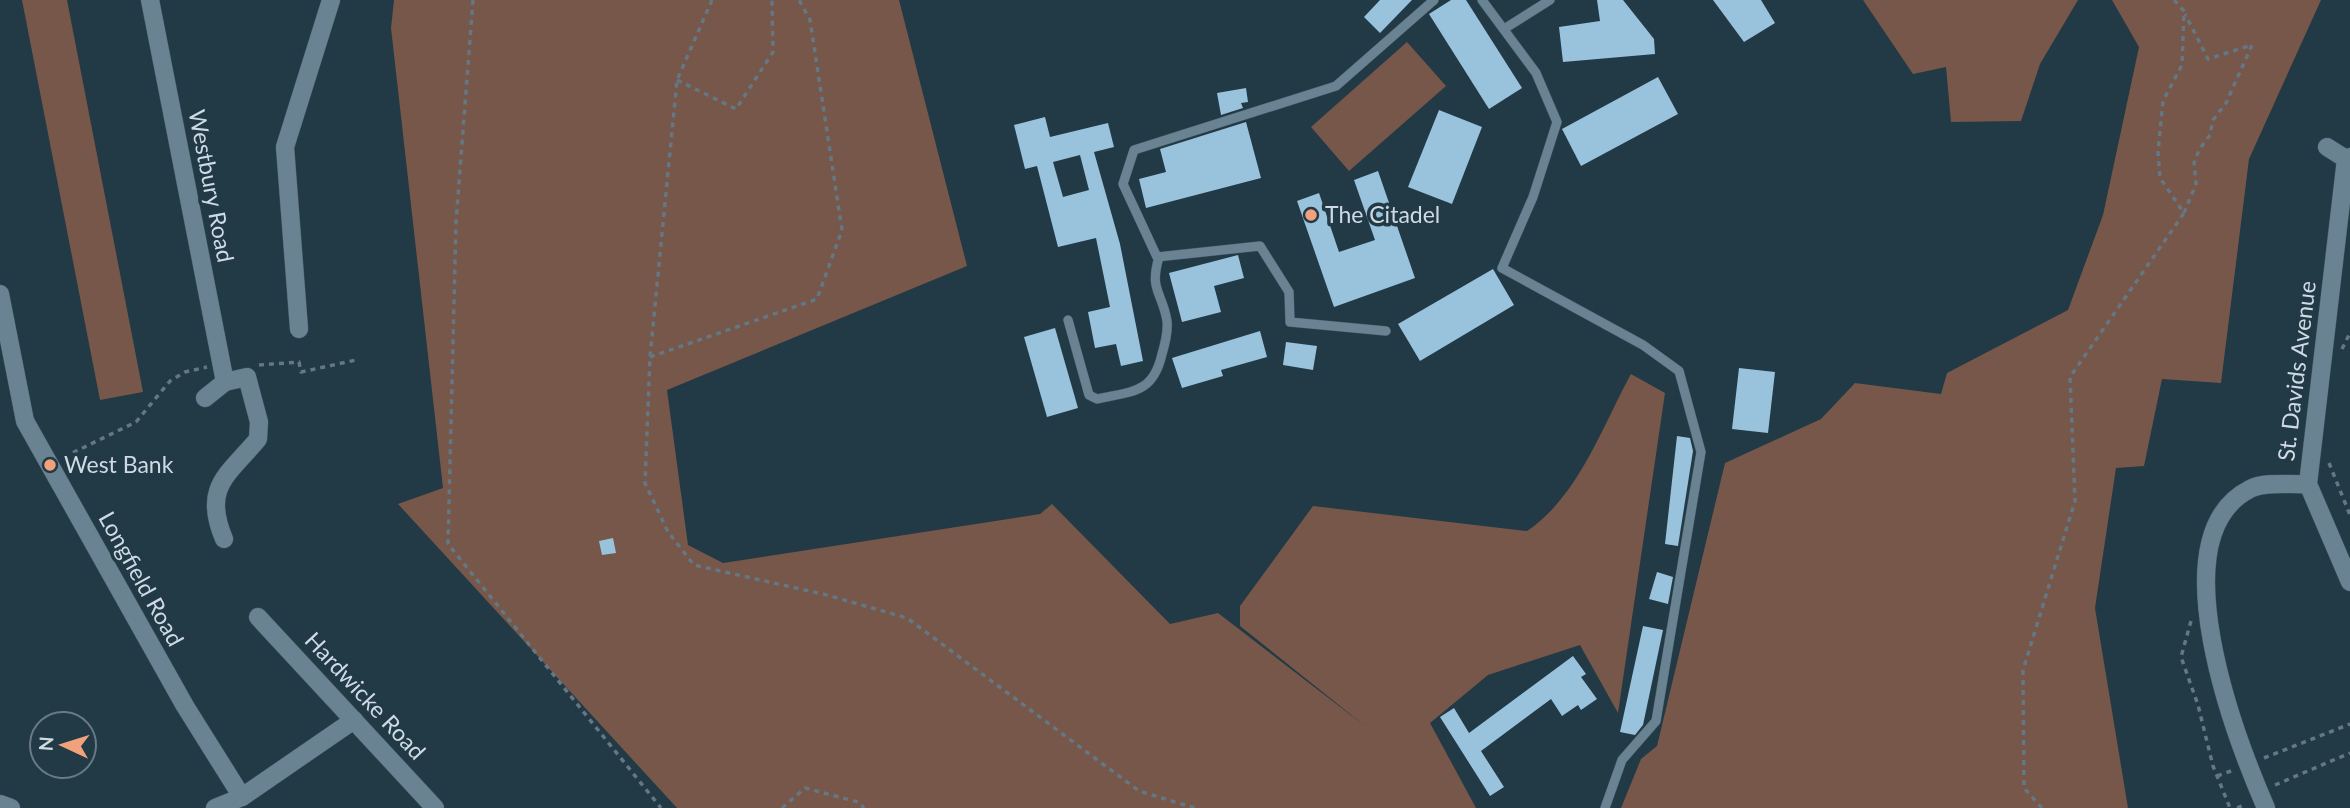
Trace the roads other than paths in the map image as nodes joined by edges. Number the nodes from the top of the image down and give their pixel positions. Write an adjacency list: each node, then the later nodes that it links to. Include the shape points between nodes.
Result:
1 (150, 0): 14 (street, Westbury Road)
2 (331, 0): 12 (street, via 285,147)
3 (1434, 0): 9 (lane, via 1336,86 1134,150 1123,184)
4 (1482, 0): 6 (lane)
5 (1550, 0): 6 (lane)
6 (1504, 29): 27 (lane, via 1536,73 1557,122 1533,197 1502,268 1633,339 1679,371 1702,452 1657,721 1622,760)
7 (2328, 146): 8 (street, St. Davids Avenue)
8 (2348, 158): 16 (street, St. Davids Avenue)
9 (1159, 257): 11 (lane, via 1153,278 1167,323 1165,342 1158,374 1144,388 1097,399 1089,395); 13 (lane, via 1260,246 1289,292 1290,322)
10 (0, 294): 21 (street, Longfield Road, via 25,421 185,706)
11 (1068, 320)
12 (299, 329)
13 (1386, 331)
14 (222, 371): 15 (street); 17 (street, via 247,377 259,422 258,439 231,466 215,495 215,517)
15 (205, 398)
16 (2308, 484): 18 (street, St. Davids Avenue); 22 (street, via 2252,487 2234,499 2221,516 2210,548 2206,578 2217,672)
17 (224, 539)
18 (2350, 582)
19 (258, 617): 20 (street, Hardwicke Road)
20 (354, 720): 21 (street); 26 (street, Hardwicke Road)
21 (242, 797): 25 (street)
22 (2263, 800)
23 (0, 804): 24 (street)
24 (10, 808)
25 (215, 808)
26 (435, 808)
27 (1605, 808)

